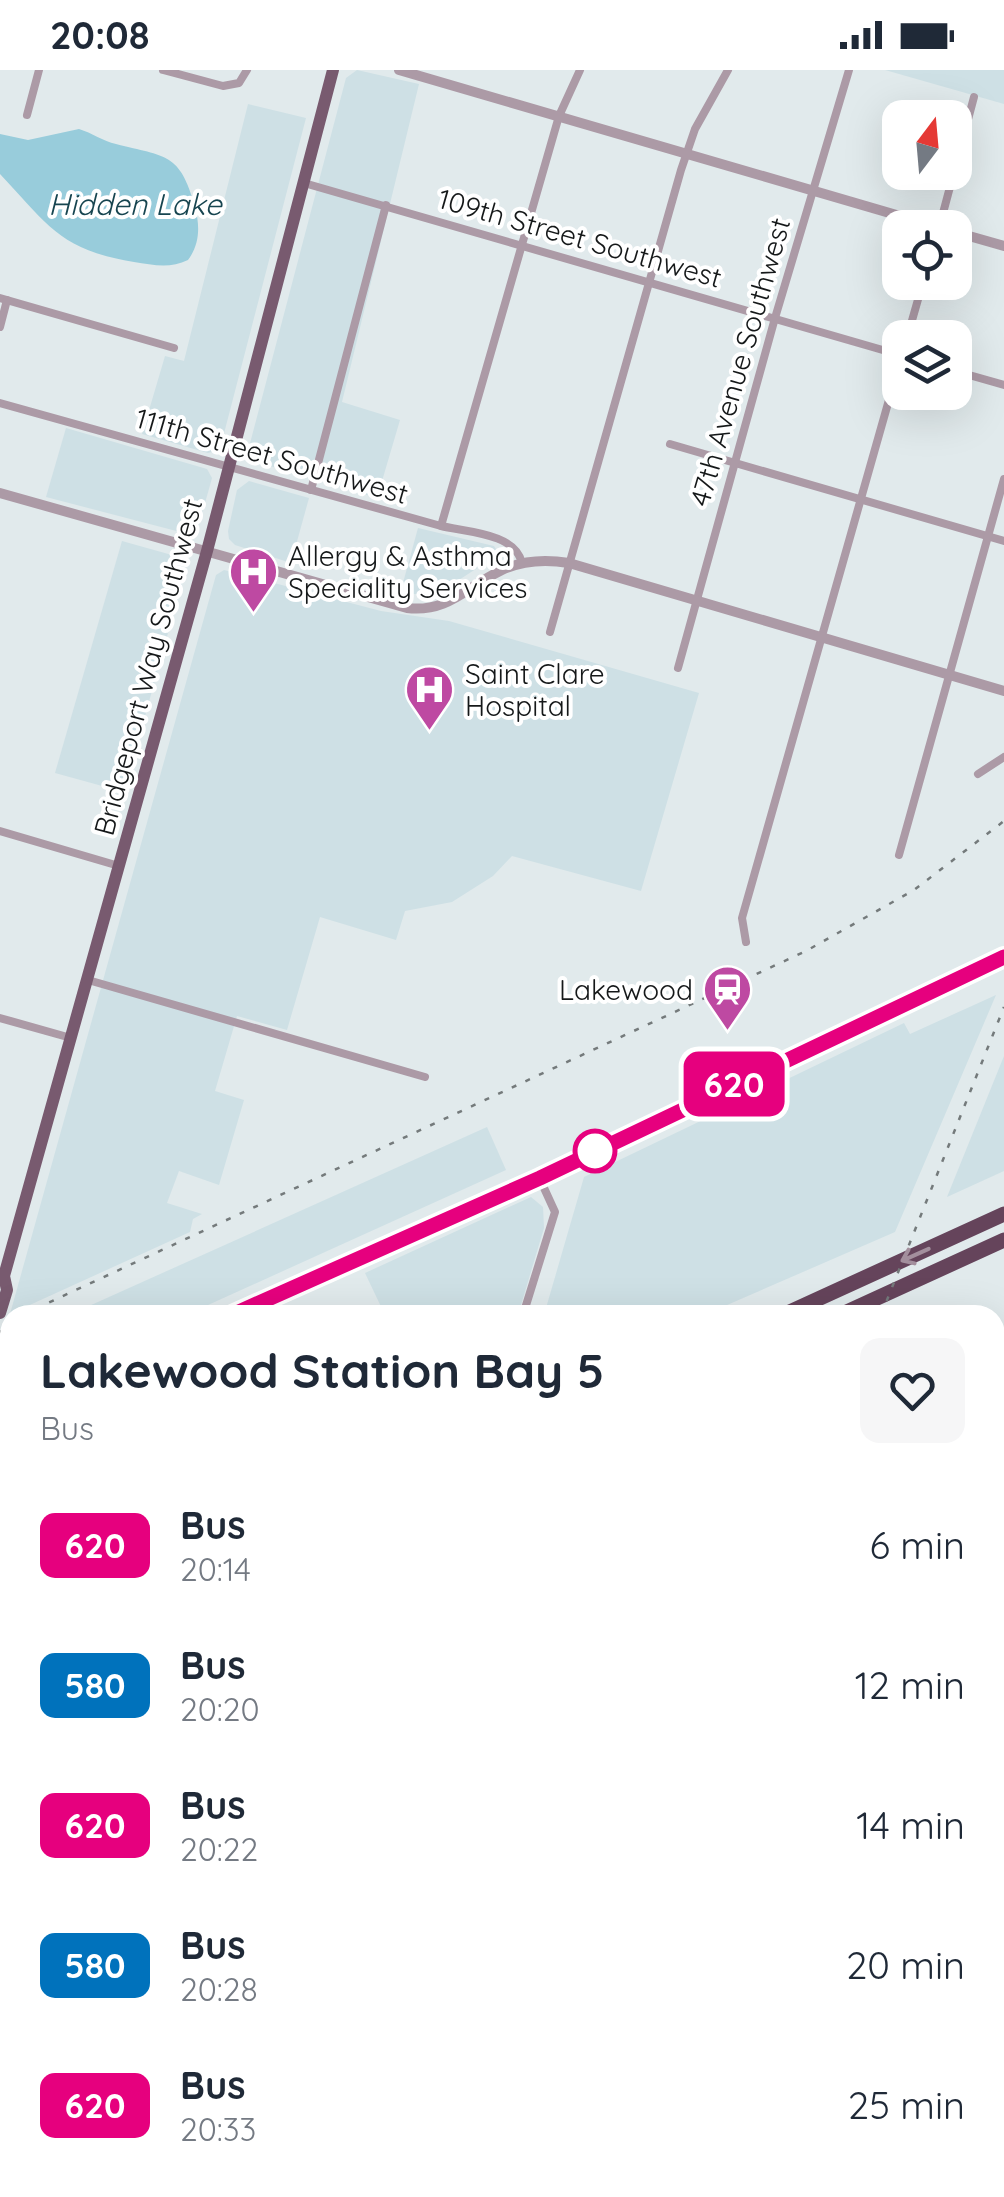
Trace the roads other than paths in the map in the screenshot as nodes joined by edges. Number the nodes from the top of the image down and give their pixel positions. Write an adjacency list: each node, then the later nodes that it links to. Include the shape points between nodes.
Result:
1 (39, 70): 12 (street)
2 (163, 70): 3 (street, via 228,86 239,84)
3 (247, 70)
4 (332, 70): 15 (main road, Bridgeport Way Southwest)
5 (399, 70): 9 (street)
6 (580, 70): 13 (street)
7 (728, 70): 14 (street)
8 (849, 70): 16 (street, 47th Avenue Southwest)
9 (433, 74): 13 (street)
10 (974, 97): 11 (street)
11 (972, 104)
12 (27, 114)
13 (559, 116): 14 (street); 20 (street)
14 (686, 154): 16 (street); 22 (street)
15 (304, 183): 17 (street, 109th Street Southwest); 34 (main road, Bridgeport Way Southwest)
16 (813, 191): 18 (street); 24 (street, 47th Avenue Southwest)
17 (386, 205): 20 (street, 109th Street Southwest); 36 (street)
18 (882, 211)
19 (972, 237): 21 (street)
20 (522, 245): 22 (street, 109th Street Southwest); 39 (street)
21 (1004, 246)
22 (648, 282): 24 (street, 109th Street Southwest); 43 (street)
23 (4, 299): 25 (street); 26 (street)
24 (775, 318): 27 (street, 109th Street Southwest); 33 (street, 47th Avenue Southwest)
25 (0, 327)
26 (174, 348)
27 (882, 352)
28 (972, 376): 29 (street)
29 (1004, 385)
30 (0, 403): 34 (street, 111th Street Southwest)
31 (885, 410): 38 (street)
32 (670, 444): 33 (street)
33 (734, 463): 38 (street); 45 (street, 47th Avenue Southwest)
34 (230, 466): 36 (street, 111th Street Southwest); 42 (main road, Bridgeport Way Southwest)
35 (1004, 478): 40 (street)
36 (311, 490): 39 (street, 111th Street Southwest)
37 (0, 493): 42 (street)
38 (859, 499): 40 (street); 47 (street)
39 (440, 526): 44 (street, 111th Street Southwest, via 507,541)
40 (987, 536): 41 (street); 49 (street)
41 (1004, 541)
42 (207, 551): 44 (street, via 424,610); 55 (main road, Bridgeport Way Southwest)
43 (570, 562): 44 (street); 45 (street); 46 (street)
44 (522, 563)
45 (696, 599): 47 (street); 48 (street, 47th Avenue Southwest)
46 (550, 632)
47 (821, 635): 49 (street); 56 (street, via 742,918)
48 (678, 668)
49 (950, 673): 50 (street); 54 (street)
50 (1004, 691)
51 (1004, 757): 52 (street)
52 (978, 774)
53 (0, 831): 55 (street)
54 (899, 856)
55 (119, 866): 58 (main road, Bridgeport Way Southwest)
56 (746, 942)
57 (1004, 957): 62 (main road)
58 (88, 980): 60 (main road, Bridgeport Way Southwest); 61 (street)
59 (0, 1018): 60 (street)
60 (71, 1038): 65 (main road, Bridgeport Way Southwest)
61 (425, 1077)
62 (540, 1178): 67 (main road); 68 (street, via 555,1212)
63 (1004, 1214): 69 (highway, one-way to 69)
64 (1004, 1240): 70 (highway)
65 (2, 1278): 66 (main road, Bridgeport Way Southwest)
66 (2, 1305)
67 (254, 1305)
68 (526, 1305)
69 (805, 1305)
70 (862, 1305)

